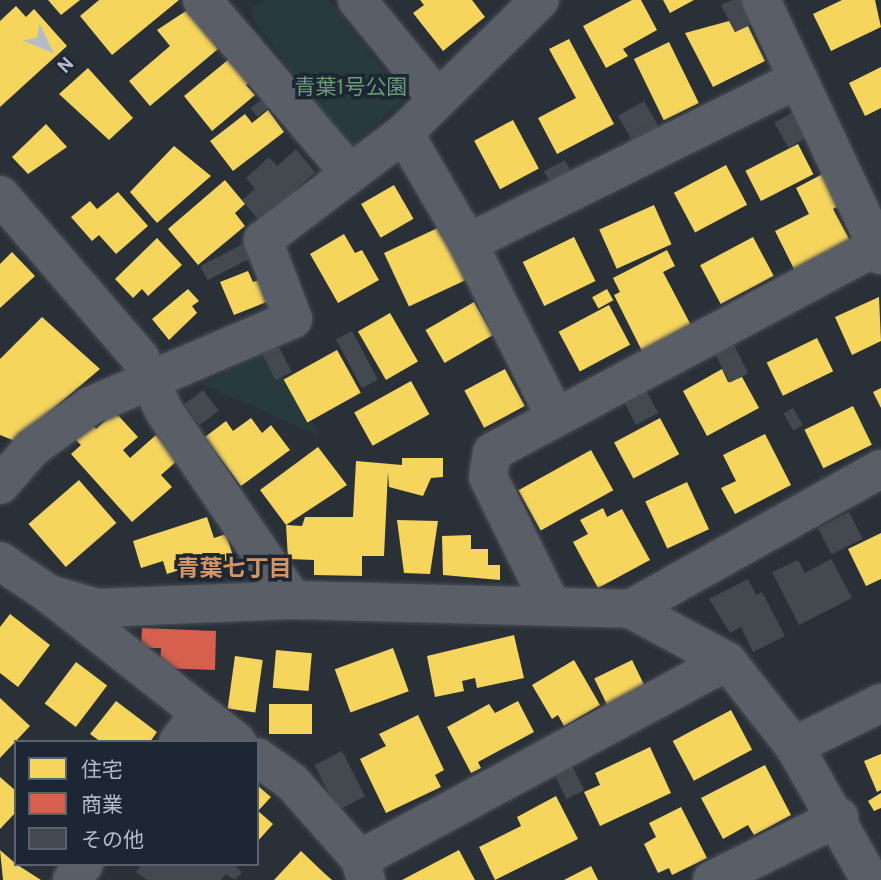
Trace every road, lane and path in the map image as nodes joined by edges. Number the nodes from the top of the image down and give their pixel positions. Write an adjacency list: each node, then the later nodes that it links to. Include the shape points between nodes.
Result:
1 (202, 0): 8 (street)
2 (358, 0): 6 (street)
3 (761, 0): 5 (street)
4 (524, 5): 6 (street)
5 (799, 79): 10 (street); 11 (street)
6 (436, 97): 7 (street)
7 (404, 133): 8 (street); 10 (street)
8 (349, 172): 12 (street, via 263,240 293,320)
9 (0, 195): 12 (street, via 140,358)
10 (468, 243): 13 (street)
11 (878, 251): 13 (street)
12 (151, 381): 15 (street, via 90,406 32,448); 18 (street, via 164,411)
13 (555, 416): 19 (street, via 492,452 488,477)
14 (881, 469): 20 (street)
15 (0, 485)
16 (3, 570): 17 (street)
17 (48, 594): 18 (street, via 97,608); 23 (street)
18 (293, 600): 19 (street)
19 (552, 607): 20 (street)
20 (630, 608): 21 (street)
21 (727, 661): 25 (street); 28 (street)
22 (881, 703): 25 (street)
23 (189, 728): 24 (street)
24 (230, 740)
25 (794, 747): 27 (street)
26 (259, 758): 28 (street, via 292,782)
27 (839, 817): 29 (street); 30 (street)
28 (363, 869)
29 (712, 880)
30 (870, 880)

